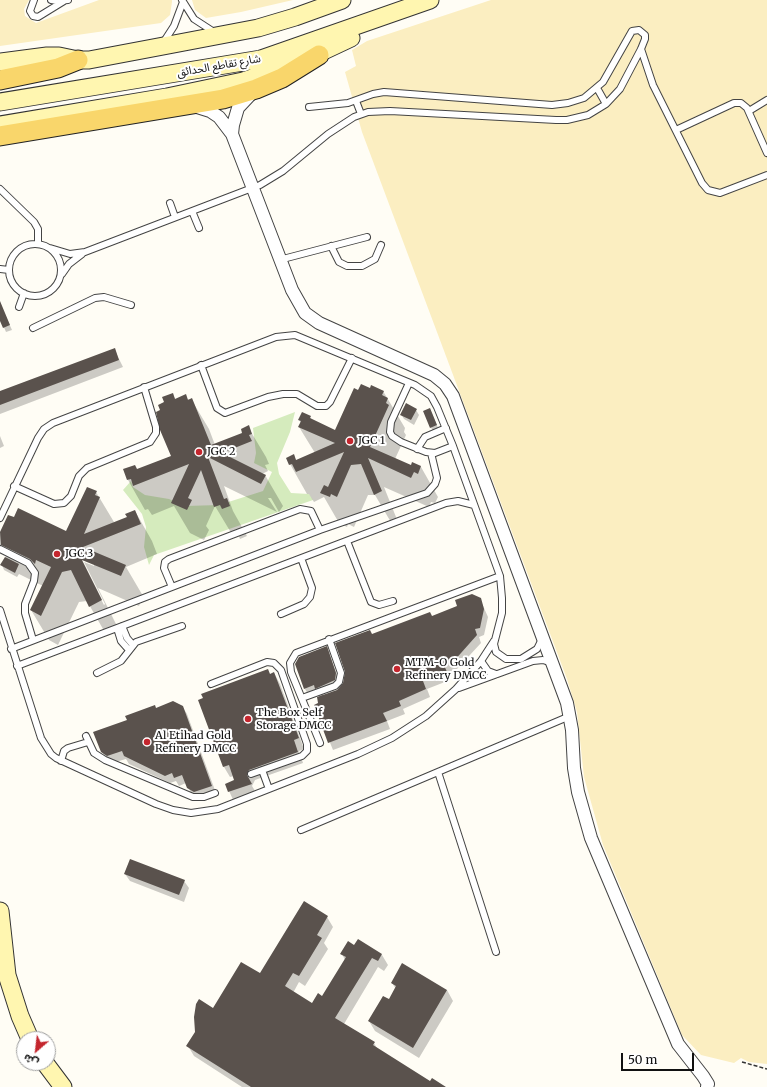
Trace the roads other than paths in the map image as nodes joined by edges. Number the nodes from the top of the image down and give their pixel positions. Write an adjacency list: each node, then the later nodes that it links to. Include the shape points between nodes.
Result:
1 (34, 0): 5 (lane, via 30,11 33,16 38,17)
2 (51, 0): 5 (lane)
3 (342, 0): 8 (main road, via 276,23)
4 (430, 0): 7 (main road, شارع تقاطع الحدائق)
5 (66, 1)
6 (182, 1): 8 (lane, via 199,24); 9 (lane, via 174,26)
7 (397, 11): 11 (main road); 19 (main road, شارع تقاطع الحدائق, via 261,59)
8 (224, 35): 9 (main road)
9 (158, 47): 12 (main road)
10 (641, 49): 15 (lane, via 645,35 639,30 632,31); 20 (lane, via 620,88); 26 (lane, via 654,86)
11 (319, 55): 16 (main road, via 294,71); 25 (main road, via 262,76 204,89)
12 (78, 60): 13 (main road, via 47,56); 14 (main road, via 58,68)
13 (0, 62)
14 (0, 80)
15 (597, 88): 18 (lane, via 584,98 560,104 384,92); 20 (lane)
16 (256, 89): 21 (main road); 27 (street, via 238,108)
17 (767, 100): 23 (lane)
18 (356, 101): 22 (lane); 24 (lane)
19 (0, 102)
20 (606, 104): 24 (lane, via 588,115 567,120 390,111)
21 (190, 106): 27 (street, via 210,111 223,121); 28 (main road)
22 (309, 107)
23 (749, 111): 26 (lane, via 741,103 734,103); 29 (lane)
24 (361, 114): 31 (lane, via 328,134 276,177)
25 (0, 125)
26 (676, 130): 30 (lane, via 704,186 712,192 725,192)
27 (232, 134): 31 (street)
28 (0, 136)
29 (767, 153)
30 (767, 175)
31 (252, 188): 34 (lane); 43 (street)
32 (0, 189): 38 (lane, via 34,222 38,229)
33 (170, 202): 35 (lane)
34 (192, 211): 35 (lane); 36 (lane)
35 (175, 217): 42 (lane)
36 (200, 228)
37 (367, 237): 40 (lane)
38 (38, 244): 41 (lane); 45 (lane, via 26,245 16,252)
39 (382, 245): 40 (lane, via 375,259 362,266 347,266 339,262)
40 (331, 246): 43 (lane)
41 (50, 248): 42 (lane, via 70,254); 46 (lane, via 61,262)
42 (85, 252): 46 (lane)
43 (279, 260): 73 (street, via 295,299 312,318 434,375 449,390)
44 (0, 269): 45 (lane)
45 (9, 270): 47 (lane, via 12,281)
46 (61, 275): 47 (lane, via 55,287 44,294)
47 (24, 293): 49 (lane)
48 (131, 305): 50 (lane, via 104,297 95,298)
49 (18, 307)
50 (33, 328)
51 (352, 358): 52 (lane, via 302,337 289,335 276,337); 52 (lane, via 326,406 317,406 297,394 283,394 225,413 217,408); 53 (lane)
52 (201, 365): 54 (lane)
53 (409, 383): 55 (lane, via 431,396); 57 (lane, via 391,422 390,432 396,440)
54 (144, 387): 59 (lane, via 57,420 48,426 38,438); 59 (lane, via 156,427 156,433 150,442 87,468 79,476 69,500 64,503 54,504)
55 (446, 428): 56 (lane); 57 (lane, via 426,437)
56 (453, 446): 58 (lane); 60 (lane)
57 (417, 449): 58 (lane)
58 (431, 453): 62 (lane, via 437,478 427,493)
59 (14, 486): 61 (lane)
60 (474, 505): 63 (lane, via 464,501 453,501); 66 (lane)
61 (0, 518)
62 (320, 530): 67 (lane); 67 (lane, via 312,511 300,509 169,559 165,562 164,568)
63 (347, 541): 65 (lane); 68 (lane, via 371,602 379,605)
64 (0, 549): 75 (lane, via 28,563 33,569 34,581 25,609)
65 (301, 558): 70 (lane, via 312,588 310,597 304,604); 72 (lane)
66 (500, 576): 74 (lane); 76 (lane, via 502,612)
67 (172, 587): 75 (lane)
68 (393, 601)
69 (0, 610): 78 (lane)
70 (281, 614)
71 (182, 626): 77 (lane)
72 (119, 627): 77 (lane, via 121,641); 82 (lane)
73 (543, 637): 80 (lane, via 537,649); 81 (street)
74 (329, 639): 87 (lane, via 300,650 291,659 291,672); 87 (lane, via 340,673 339,682 335,686)
75 (33, 640): 78 (lane)
76 (495, 640): 79 (lane); 80 (lane, via 495,648 499,655 506,659)
77 (131, 647): 83 (lane, via 121,661)
78 (11, 649): 82 (lane)
79 (481, 661): 84 (lane, via 485,668); 86 (lane)
80 (521, 661): 81 (lane, via 538,660); 84 (lane)
81 (553, 663): 88 (street)
82 (17, 666): 90 (lane, via 43,744)
83 (97, 673)
84 (496, 674): 86 (lane)
85 (211, 684): 91 (lane, via 267,662 280,667 308,747 302,756)
86 (456, 689): 94 (lane, via 426,716 374,748)
87 (302, 698): 89 (lane)
88 (570, 716): 92 (lane); 102 (street, via 578,792 591,838 678,1044 703,1076)
89 (320, 742)
90 (61, 761): 94 (lane, via 156,804 182,812 210,812); 95 (lane, via 64,751 87,739 90,748 99,757 187,795 199,798)
91 (262, 770): 93 (lane); 94 (lane)
92 (438, 772): 96 (lane); 98 (lane)
93 (251, 774)
94 (269, 789)
95 (215, 793)
96 (301, 830)
97 (0, 911): 99 (main road, via 7,975)
98 (496, 952)
99 (27, 1031)
100 (51, 1071): 101 (main road)
101 (63, 1087)
102 (707, 1087)

